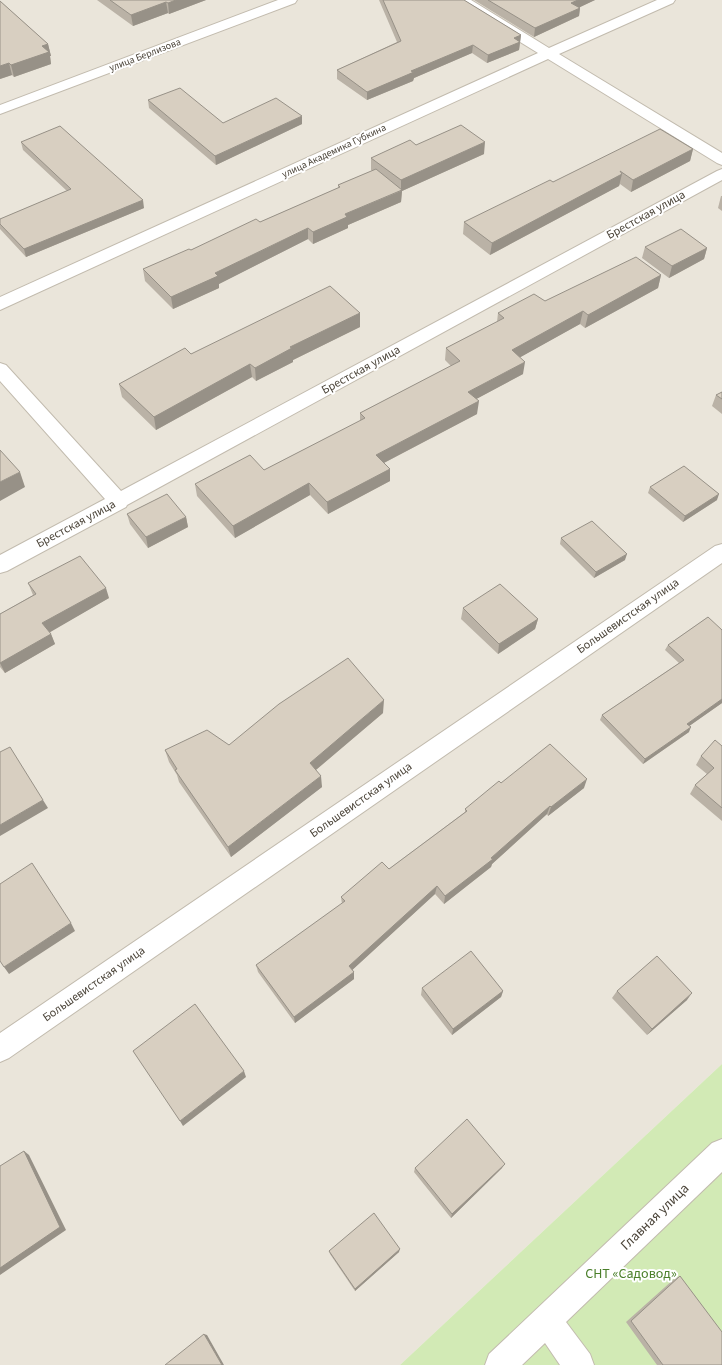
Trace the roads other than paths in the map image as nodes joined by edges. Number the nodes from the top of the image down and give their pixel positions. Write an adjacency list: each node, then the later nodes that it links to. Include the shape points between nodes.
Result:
1 (290, 0): 5 (street, улица Берлизова)
2 (462, 0): 4 (street)
3 (668, 0): 4 (street, улица Академика Губкина)
4 (549, 53): 6 (street); 8 (street, улица Академика Губкина)
5 (0, 110)
6 (722, 160)
7 (722, 174): 10 (street, Брестская улица)
8 (0, 304)
9 (0, 368): 10 (street)
10 (119, 502): 12 (street, Брестская улица)
11 (722, 552): 13 (street, Большевистская улица)
12 (0, 565)
13 (0, 1049)
14 (722, 1153): 15 (street, Главная улица)
15 (547, 1321): 16 (street, Главная улица); 17 (street)
16 (500, 1365)
17 (579, 1365)

